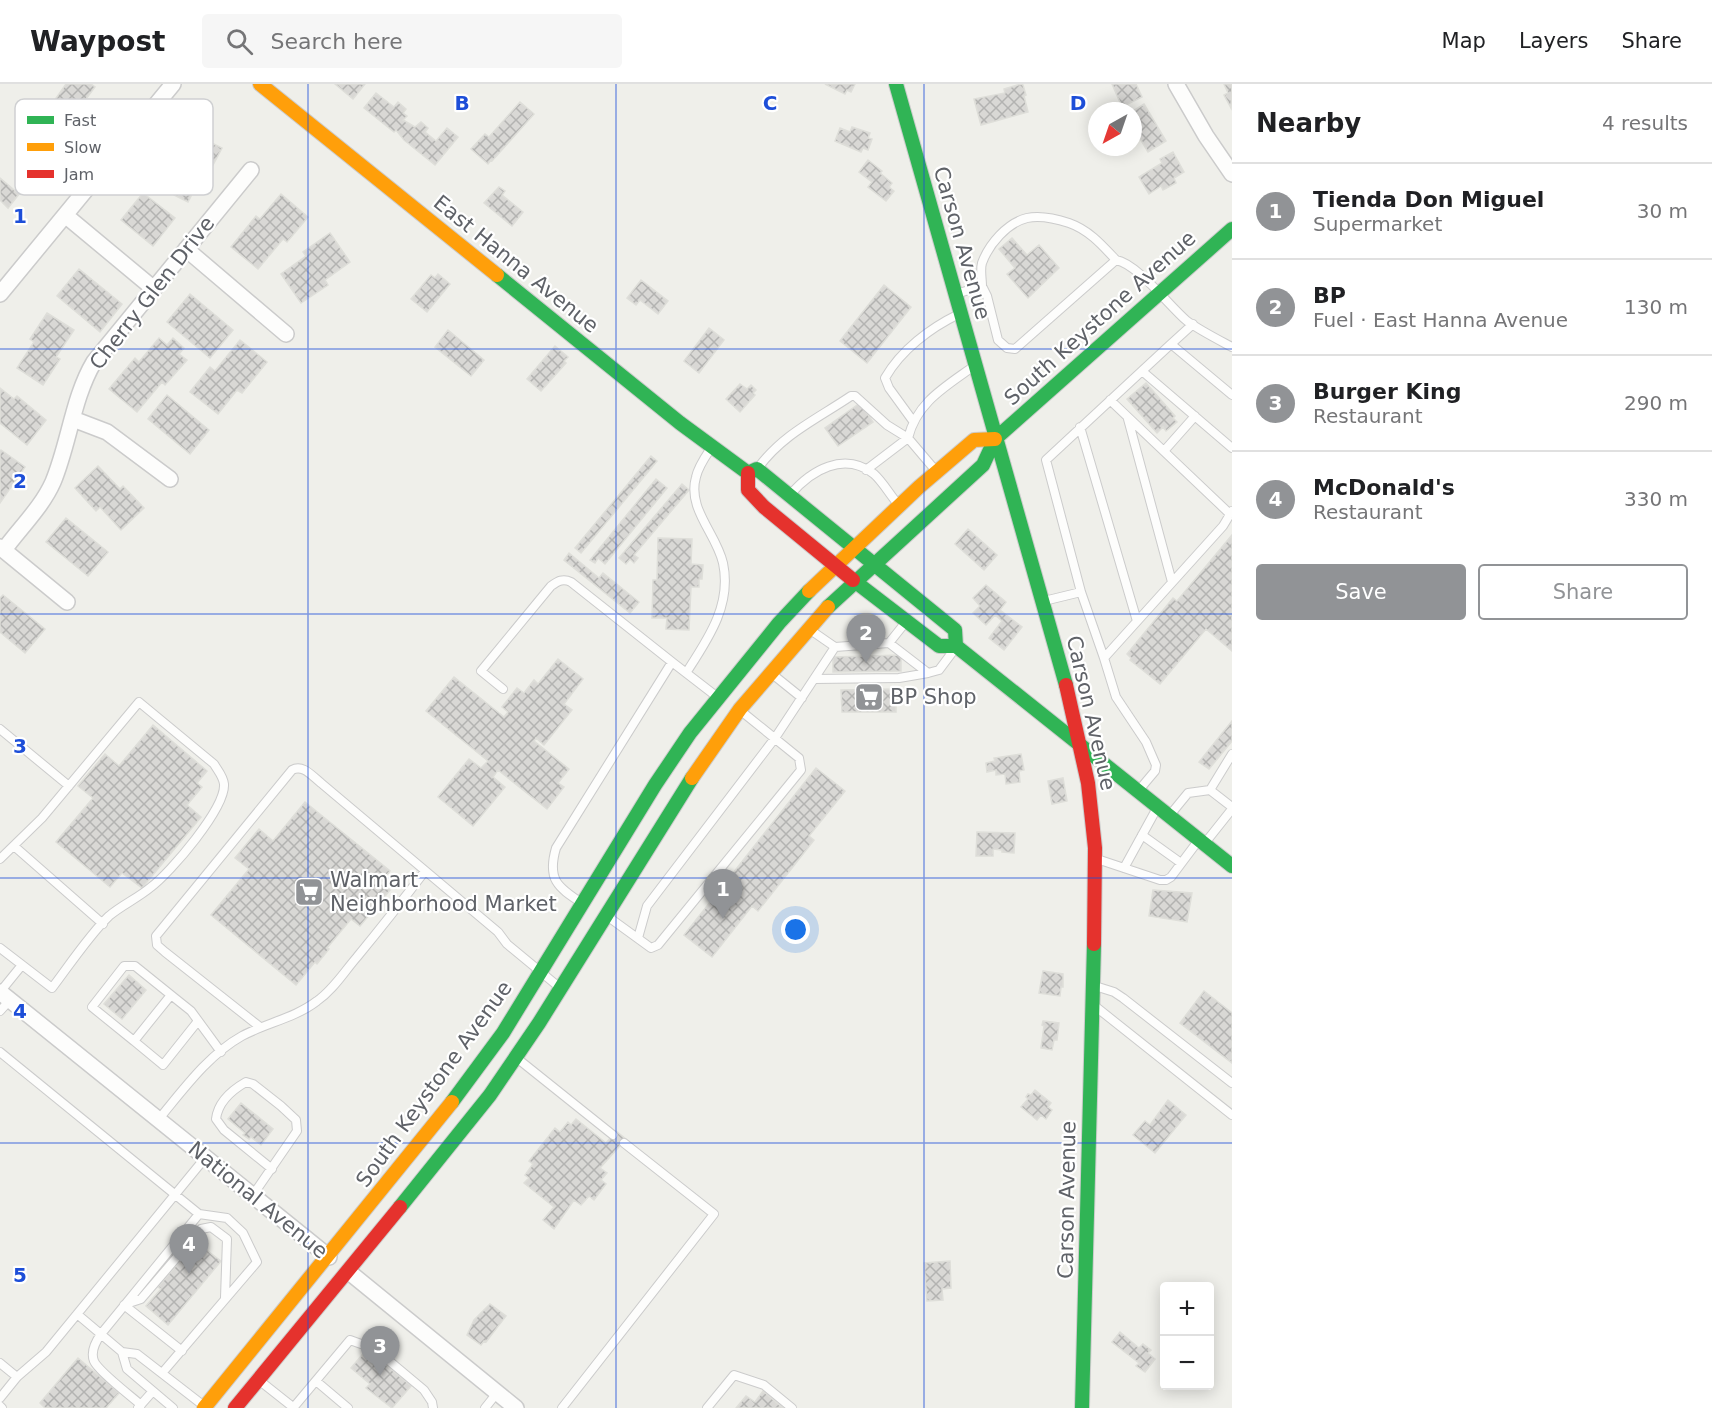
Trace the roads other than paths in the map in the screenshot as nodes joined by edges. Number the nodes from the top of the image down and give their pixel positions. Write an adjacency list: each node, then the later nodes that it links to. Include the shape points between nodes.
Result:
1 (173, 84): 5 (street)
2 (260, 84): 34 (main road, East Hanna Avenue)
3 (896, 84): 17 (main road, Carson Avenue)
4 (1176, 84): 7 (street)
5 (161, 99)
6 (250, 170): 11 (street, Cherry Glen Drive)
7 (1232, 174)
8 (81, 195): 9 (street)
9 (65, 215): 14 (street); 16 (street)
10 (1232, 229): 15 (main road, South Keystone Avenue)
11 (186, 249): 14 (street, Cherry Glen Drive); 20 (street)
12 (1116, 260): 13 (lane, via 1096,238 1071,224 1027,218 990,245 981,265); 13 (lane, via 1015,349 998,340); 15 (lane, via 1134,270)
13 (982, 286): 17 (lane)
14 (154, 289): 28 (street, Cherry Glen Drive, via 94,363)
15 (1159, 293): 19 (lane); 33 (main road, South Keystone Avenue)
16 (0, 294)
17 (955, 294): 18 (main road, Carson Avenue)
18 (960, 314): 23 (main road, Carson Avenue); 30 (lane, via 937,324 921,337 885,378)
19 (1193, 324): 21 (lane); 22 (lane)
20 (286, 334)
21 (1171, 344): 24 (lane); 25 (lane)
22 (1232, 347)
23 (975, 366): 30 (lane, via 936,394); 33 (main road, Carson Avenue)
24 (1142, 371): 26 (lane); 27 (lane)
25 (1232, 395)
26 (1110, 400): 29 (lane); 31 (lane)
27 (1195, 416): 35 (lane); 36 (lane)
28 (73, 419): 40 (street, via 107,432); 45 (street, Cherry Glen Drive, via 48,492)
29 (1128, 419): 36 (lane); 49 (lane)
30 (913, 421): 32 (lane)
31 (1080, 427): 50 (lane, via 1046,460); 54 (lane)
32 (908, 438): 37 (lane); 38 (lane, via 887,425 859,398 851,396 791,434); 39 (lane)
33 (995, 439): 39 (main road, South Keystone Avenue, via 975,440); 47 (main road, South Keystone Avenue, via 983,465); 52 (main road, Carson Avenue)
34 (711, 447): 38 (main road, East Hanna Avenue); 61 (lane, via 696,476 694,494 723,563 724,592 711,636)
35 (1232, 448)
36 (1164, 451): 43 (lane)
37 (866, 470): 41 (lane, via 845,464 822,468); 42 (lane, via 875,475)
38 (752, 471): 41 (main road, East Hanna Avenue); 46 (main road, East Hanna Avenue, via 748,490)
39 (937, 472): 42 (main road, South Keystone Avenue)
40 (170, 479)
41 (790, 495): 44 (main road, East Hanna Avenue)
42 (899, 506): 44 (main road, South Keystone Avenue)
43 (1231, 512): 49 (lane)
44 (854, 546): 46 (main road, South Keystone Avenue); 47 (main road, East Hanna Avenue)
45 (2, 548): 51 (street)
46 (835, 564): 48 (main road, East Hanna Avenue); 66 (main road, South Keystone Avenue, via 779,623)
47 (875, 565): 48 (main road, South Keystone Avenue); 57 (main road, East Hanna Avenue, via 955,630)
48 (855, 582): 53 (main road, East Hanna Avenue); 55 (main road, South Keystone Avenue)
49 (1172, 582): 54 (lane)
50 (1081, 592): 52 (lane); 59 (lane)
51 (67, 602)
52 (1042, 602): 71 (main road, Carson Avenue)
53 (907, 621): 56 (lane); 57 (main road, East Hanna Avenue, via 939,646)
54 (1137, 621): 59 (lane)
55 (808, 628): 58 (lane); 62 (main road, South Keystone Avenue)
56 (889, 643): 58 (lane); 63 (lane)
57 (956, 646): 63 (lane, via 939,670); 71 (main road, East Hanna Avenue)
58 (836, 647): 64 (lane)
59 (1104, 658): 75 (lane, via 1116,697 1146,742 1156,765)
60 (672, 662): 61 (lane); 65 (lane, via 571,582 558,581 481,671); 88 (lane, via 556,848 552,860 555,881)
61 (686, 673): 66 (lane)
62 (771, 673): 67 (lane); 68 (main road, South Keystone Avenue)
63 (928, 673): 64 (lane, via 899,678)
64 (814, 679): 67 (lane)
65 (503, 689)
66 (718, 697): 88 (main road, South Keystone Avenue, via 674,756)
67 (802, 698): 70 (lane)
68 (740, 709): 70 (lane); 89 (main road, South Keystone Avenue, via 687,784)
69 (0, 729): 73 (lane)
70 (775, 738): 91 (lane, via 647,906); 91 (lane, via 800,758 801,770 658,945 651,948)
71 (1082, 746): 75 (main road, East Hanna Avenue); 82 (main road, Carson Avenue)
72 (1232, 754): 74 (lane)
73 (69, 786): 81 (lane); 90 (lane, via 139,702 222,775 222,798 206,825 152,887)
74 (1210, 789): 77 (lane); 78 (lane, via 1188,793)
75 (1138, 791): 76 (main road, East Hanna Avenue)
76 (1158, 807): 78 (main road, East Hanna Avenue); 79 (lane)
77 (1232, 808): 80 (lane)
78 (1169, 816): 80 (main road, East Hanna Avenue)
79 (1142, 835): 84 (lane); 86 (lane)
80 (1201, 842): 84 (lane); 85 (main road, East Hanna Avenue)
81 (14, 846): 83 (lane); 90 (lane)
82 (1095, 859): 86 (lane); 95 (main road, Carson Avenue)
83 (0, 860)
84 (1181, 863): 86 (lane, via 1166,880)
85 (1232, 866)
86 (1124, 868)
87 (425, 871): 94 (lane); 101 (lane, via 318,1001); 101 (lane, via 301,768 292,770 156,936 157,945)
88 (584, 903): 89 (main road); 94 (main road, South Keystone Avenue)
89 (606, 916): 91 (lane); 96 (main road, South Keystone Avenue)
90 (103, 924): 93 (lane, via 52,988)
91 (638, 938)
92 (0, 948): 93 (lane)
93 (22, 965): 98 (lane)
94 (541, 972): 96 (lane); 116 (main road, South Keystone Avenue, via 503,1033 438,1121)
95 (1093, 985): 99 (main road, Carson Avenue); 106 (lane, via 1124,998)
96 (561, 989): 105 (main road, South Keystone Avenue)
97 (171, 995): 100 (lane); 102 (lane); 102 (lane, via 135,966 124,966 92,1007)
98 (3, 1001): 108 (street, National Avenue)
99 (1093, 1004): 107 (lane); 144 (main road, Carson Avenue)
100 (198, 1021): 102 (lane, via 163,1065); 104 (lane)
101 (260, 1027): 104 (lane)
102 (134, 1041)
103 (0, 1052): 113 (lane)
104 (220, 1052): 108 (lane)
105 (516, 1058): 109 (lane); 117 (main road, South Keystone Avenue)
106 (1232, 1083)
107 (1232, 1115)
108 (158, 1120): 111 (street, National Avenue)
109 (613, 1134)
110 (624, 1143): 141 (lane, via 714,1214)
111 (206, 1158): 113 (lane); 114 (street, National Avenue)
112 (272, 1169): 112 (lane, via 297,1131 296,1120 246,1082 226,1097 216,1119); 114 (lane)
113 (175, 1194): 115 (lane); 120 (lane)
114 (253, 1196): 116 (street, National Avenue)
115 (199, 1214): 118 (lane, via 227,1218 243,1233 257,1262); 119 (lane)
116 (329, 1257): 117 (main road, National Avenue); 134 (main road, South Keystone Avenue)
117 (348, 1272): 127 (main road, South Keystone Avenue); 130 (street, National Avenue)
118 (225, 1299): 119 (lane, via 228,1239 211,1227 201,1229 141,1299); 122 (lane)
119 (124, 1305): 121 (lane); 122 (lane)
120 (77, 1314): 121 (lane); 126 (lane, via 46,1352)
121 (101, 1334): 123 (lane); 132 (lane, via 93,1351 94,1361)
122 (182, 1351): 125 (lane)
123 (122, 1352): 125 (lane, via 137,1354); 129 (lane, via 127,1369)
124 (0, 1363): 126 (lane)
125 (163, 1372): 134 (lane)
126 (17, 1377): 131 (lane)
127 (259, 1380): 135 (main road, South Keystone Avenue); 136 (lane)
128 (316, 1381): 136 (lane); 137 (lane); 138 (lane, via 350,1340 375,1349 424,1390)
129 (153, 1391): 132 (lane); 133 (lane)
130 (497, 1393): 139 (lane); 140 (street, National Avenue)
131 (0, 1398)
132 (139, 1406)
133 (173, 1408)
134 (204, 1408)
135 (235, 1408)
136 (293, 1408)
137 (348, 1408)
138 (433, 1408)
139 (485, 1408)
140 (516, 1408)
141 (562, 1408)
142 (707, 1408): 143 (lane, via 734,1375 764,1385)
143 (792, 1408)
144 (1082, 1408)

